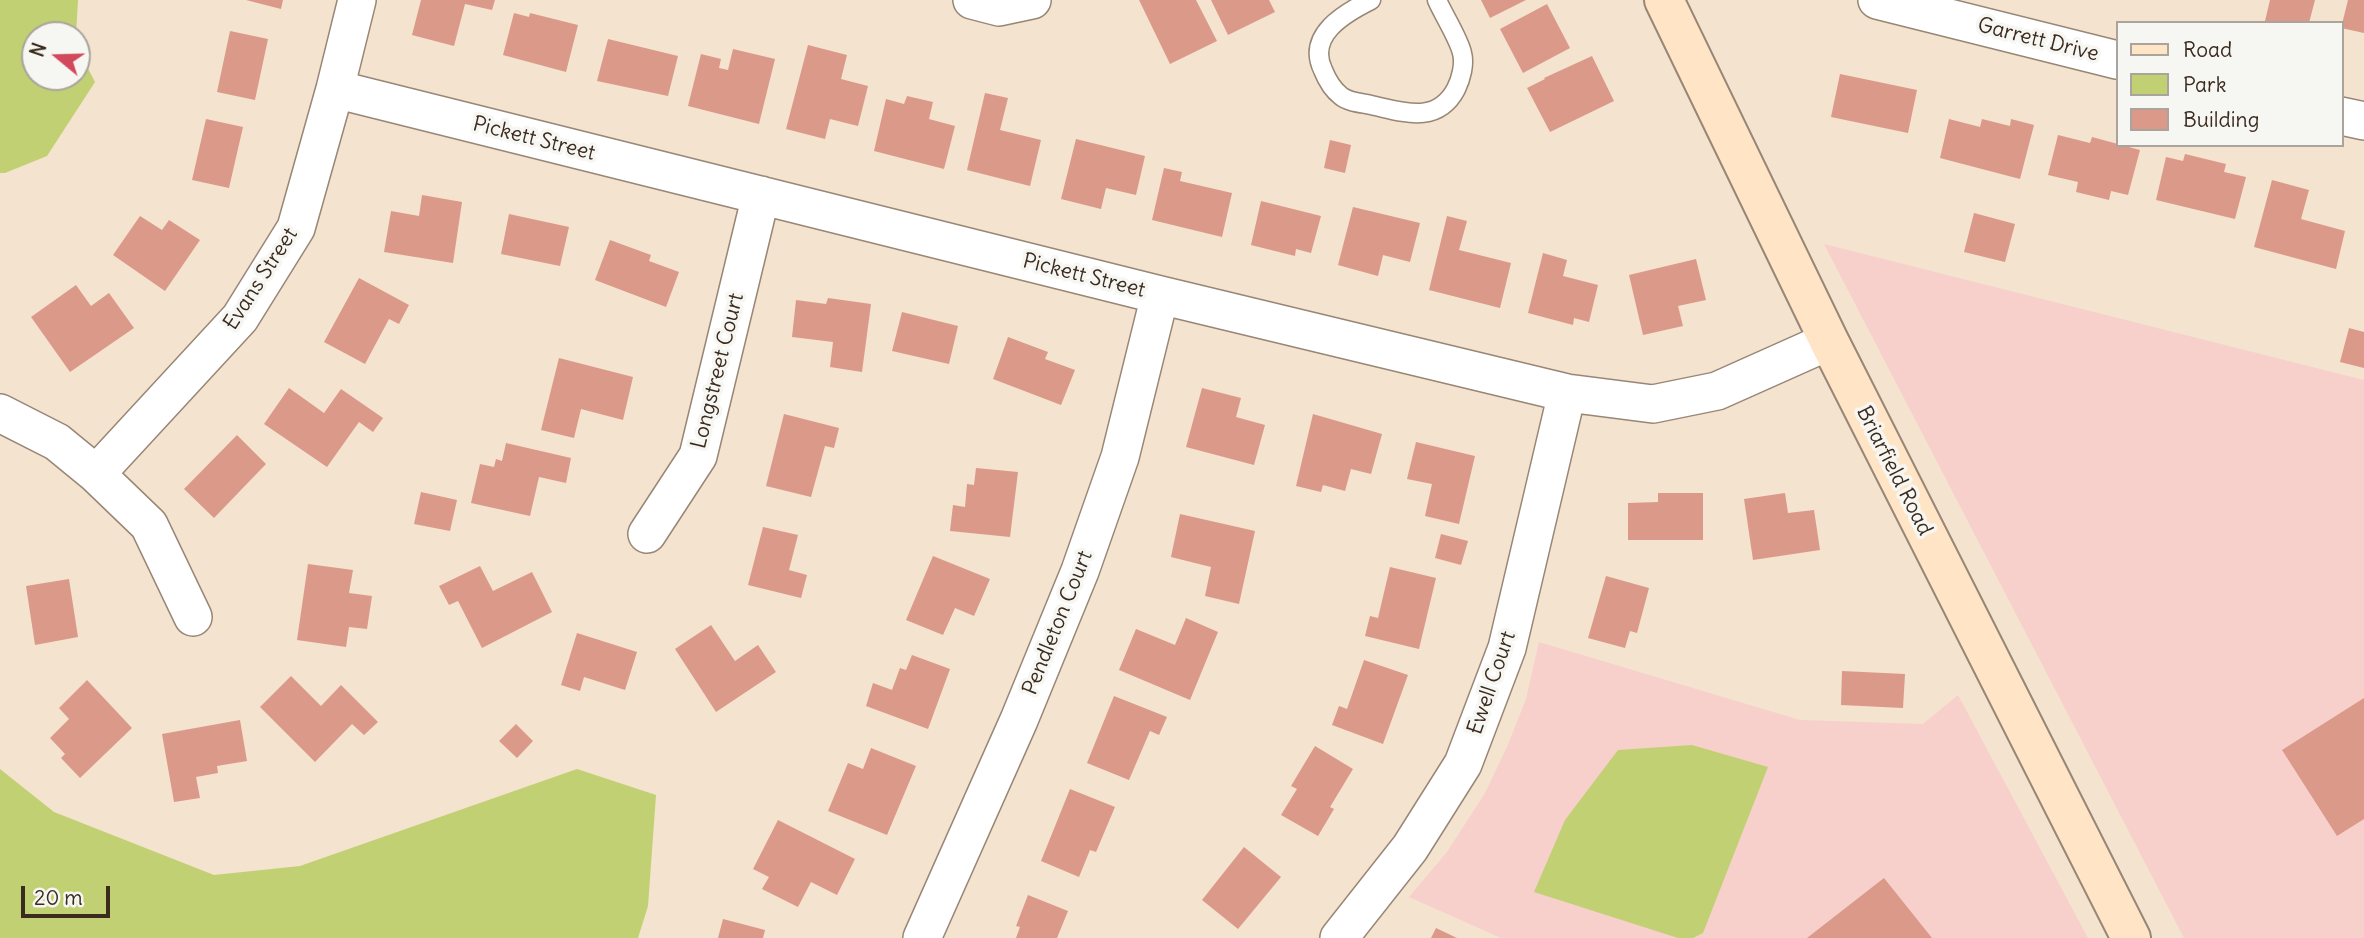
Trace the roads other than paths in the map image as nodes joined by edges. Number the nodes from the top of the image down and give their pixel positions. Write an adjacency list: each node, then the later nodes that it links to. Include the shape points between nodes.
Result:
1 (357, 0): 9 (street, Evans Street)
2 (972, 0): 3 (street, via 999,7)
3 (1032, 0)
4 (1371, 0): 5 (lane, via 1331,24 1321,42 1319,63 1342,98 1412,114 1431,113 1451,99 1461,79 1463,53)
5 (1437, 0)
6 (1664, 0): 14 (main road, Briarfield Road)
7 (1877, 0): 8 (street, Garrett Drive)
8 (2116, 60)
9 (335, 89): 12 (street, Pickett Street); 17 (street, Evans Street, via 296,228 240,318)
10 (2343, 116): 11 (street)
11 (2364, 121)
12 (761, 195): 13 (street, Pickett Street); 18 (street, Longstreet Court, via 698,456)
13 (1160, 295): 15 (street, Pickett Street); 20 (street, Pendleton Court, via 1120,457 1080,571 1020,720)
14 (1829, 341): 15 (street, Pickett Street, via 1717,391 1666,402); 22 (main road, Briarfield Road)
15 (1567, 393): 21 (street, Ewell Court, via 1507,648 1463,764 1410,848)
16 (0, 413): 17 (street, via 57,442)
17 (96, 474): 19 (street, via 149,525)
18 (647, 534)
19 (192, 617)
20 (922, 938)
21 (1339, 938)
22 (2131, 938)

